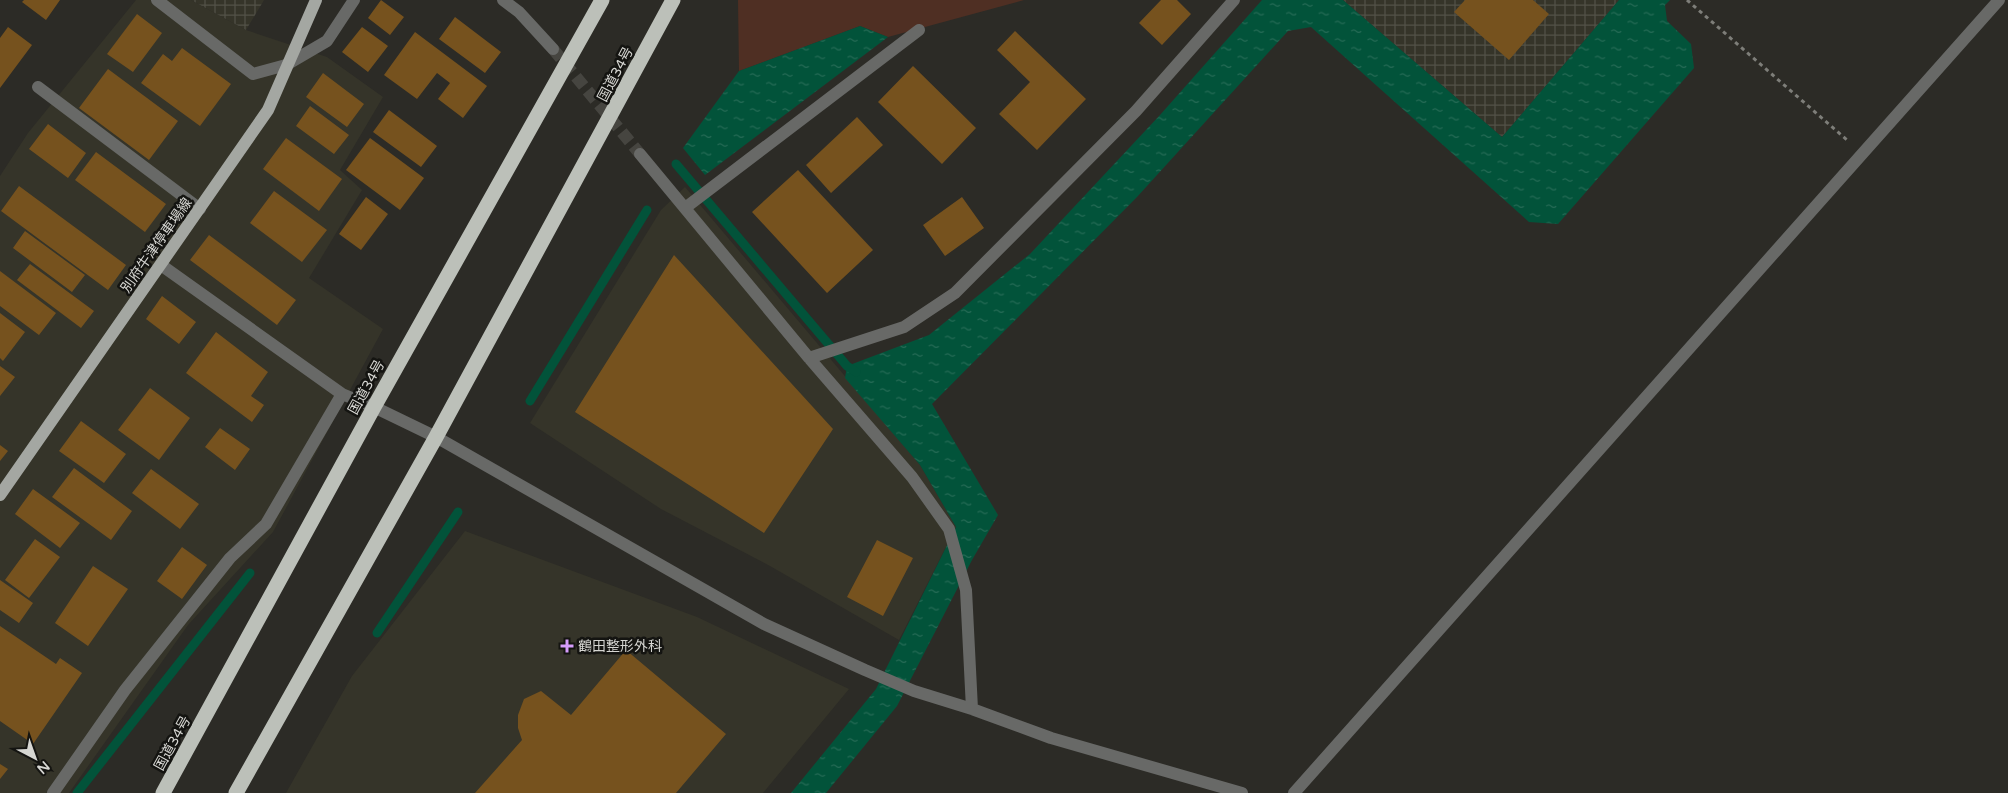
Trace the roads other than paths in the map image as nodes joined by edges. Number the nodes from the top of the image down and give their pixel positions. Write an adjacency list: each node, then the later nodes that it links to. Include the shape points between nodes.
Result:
1 (157, 0): 11 (street, via 253,74)
2 (316, 0): 11 (main road, 別府牛津停車場線)
3 (354, 0): 11 (street, via 327,41)
4 (503, 0): 10 (street)
5 (602, 0): 19 (highway, 国道34号)
6 (673, 0): 20 (highway, 国道34号)
7 (1234, 0): 17 (street, via 1136,111 955,293 904,327)
8 (1999, 0): 27 (street)
9 (918, 30): 14 (street)
10 (553, 49)
11 (286, 65): 15 (main road, 別府牛津停車場線, via 268,110)
12 (38, 87): 15 (street)
13 (640, 154): 14 (street)
14 (685, 208): 17 (street)
15 (200, 209): 16 (main road, 別府牛津停車場線)
16 (161, 264): 18 (street); 21 (main road, 別府牛津停車場線)
17 (809, 358): 22 (street, via 912,476 949,529 966,590)
18 (342, 394): 19 (street); 23 (street, via 266,524 230,558 150,659)
19 (374, 406): 20 (street); 24 (highway, 国道34号)
20 (436, 437): 22 (street, via 764,624 914,691); 25 (highway, 国道34号)
21 (0, 495)
22 (972, 709): 26 (street, via 1050,738)
23 (53, 793)
24 (163, 793)
25 (236, 793)
26 (1242, 793)
27 (1294, 793)

